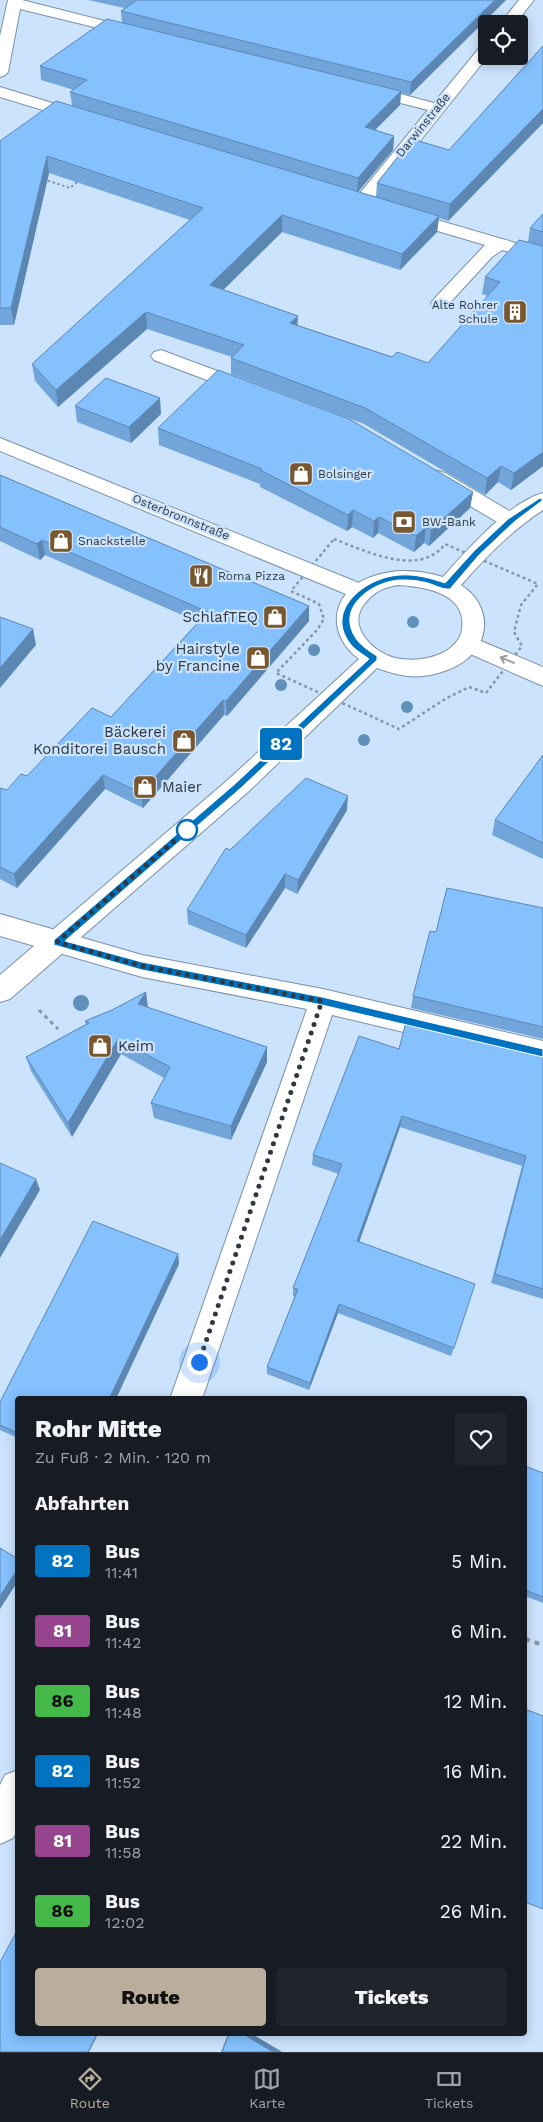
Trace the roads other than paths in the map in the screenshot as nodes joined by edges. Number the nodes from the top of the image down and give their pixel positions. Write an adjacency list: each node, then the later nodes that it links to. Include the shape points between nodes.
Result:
1 (526, 0): 3 (street)
2 (15, 1): 4 (street); 6 (street)
3 (514, 15)
4 (149, 36)
5 (478, 59): 9 (street, Darwinstraße)
6 (0, 72)
7 (351, 86): 9 (street)
8 (0, 92): 10 (street)
9 (437, 108): 12 (street, Darwinstraße)
10 (100, 123)
11 (343, 197): 12 (street)
12 (362, 202): 13 (street)
13 (499, 244): 14 (street); 15 (street, via 486,253)
14 (543, 257)
15 (440, 303)
16 (161, 356): 17 (street)
17 (263, 395)
18 (0, 444): 23 (street, Osterbronnstraße)
19 (425, 470): 21 (street)
20 (543, 500): 21 (street)
21 (511, 520): 22 (street)
22 (447, 587): 23 (street, via 424,579 399,578 375,583); 24 (street, via 463,598 473,613 475,628)
23 (361, 592): 25 (street, via 347,610 347,628 356,645)
24 (469, 644): 25 (street, via 453,658 428,667 400,666); 26 (street, one-way to 24)
25 (374, 658): 28 (street, via 239,785)
26 (543, 678)
27 (0, 925): 28 (street)
28 (57, 942): 29 (street); 30 (street, via 142,966)
29 (0, 991)
30 (322, 1001): 31 (street); 32 (street)
31 (543, 1053)
32 (187, 1396)
33 (15, 1794): 34 (street)
34 (0, 1825)

